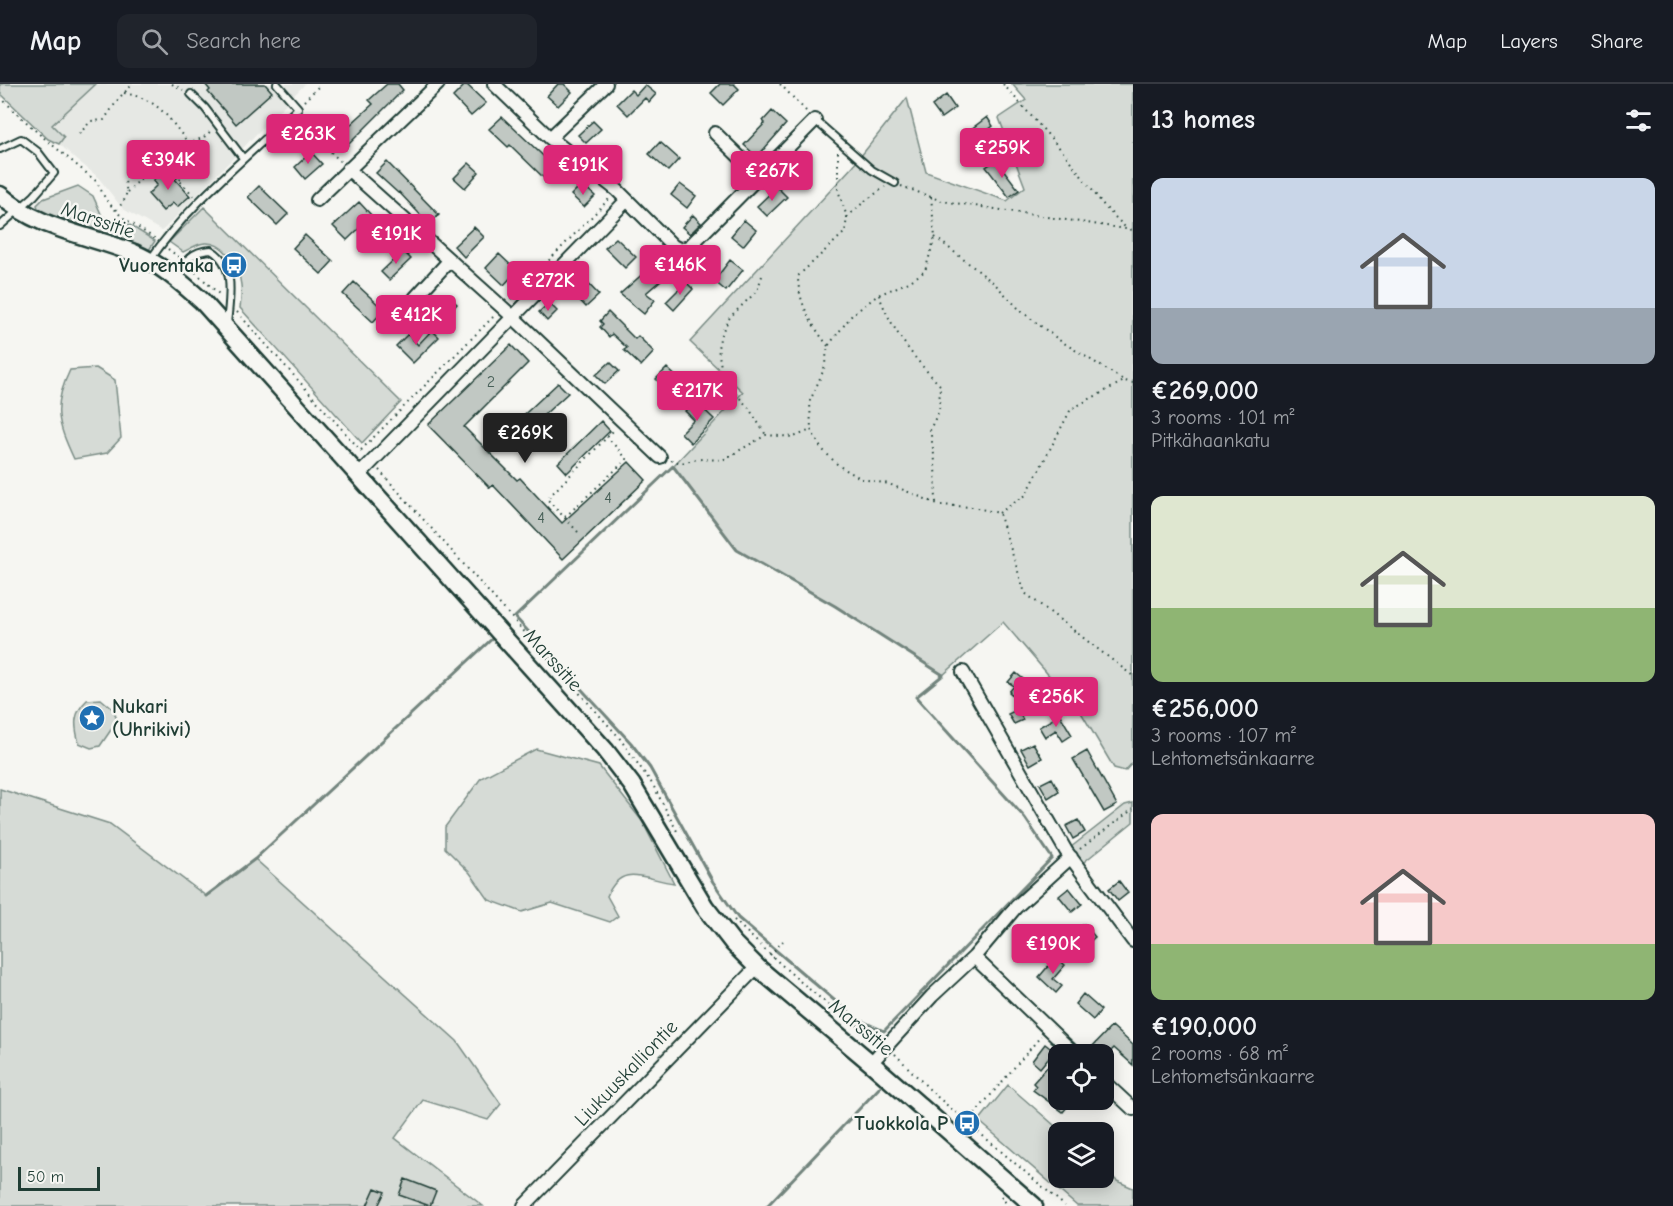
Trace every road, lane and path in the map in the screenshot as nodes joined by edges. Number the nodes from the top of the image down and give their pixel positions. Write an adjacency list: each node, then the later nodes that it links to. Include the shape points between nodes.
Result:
1 (133, 84): 10 (path)
2 (172, 84): 11 (path)
3 (277, 84): 12 (lane)
4 (321, 84): 12 (path)
5 (438, 84): 25 (street)
6 (494, 84): 19 (street)
7 (606, 84): 19 (street)
8 (780, 84): 14 (path)
9 (1003, 84): 42 (path)
10 (123, 93): 17 (path, via 104,120 91,121); 21 (path, via 158,105)
11 (191, 94): 15 (lane)
12 (298, 108): 13 (lane)
13 (292, 113): 23 (lane); 25 (path)
14 (815, 120): 20 (lane); 26 (street)
15 (217, 125): 18 (path); 23 (lane)
16 (715, 133): 26 (street)
17 (79, 134)
18 (204, 137): 21 (path); 27 (path)
19 (550, 138): 31 (street)
20 (838, 140): 29 (lane, via 872,170); 40 (path, via 838,190)
21 (189, 144): 24 (path)
22 (0, 149): 38 (lane, via 21,139 38,152 54,173)
23 (243, 158): 37 (lane)
24 (160, 160): 27 (path); 32 (path)
25 (348, 169): 35 (street); 46 (street)
26 (760, 177): 36 (street, via 690,246 681,250)
27 (180, 180): 37 (path)
28 (125, 181): 32 (path)
29 (895, 183): 40 (path, via 882,188)
30 (907, 189): 34 (path)
31 (617, 190): 36 (street); 51 (path)
32 (127, 192): 39 (path, via 126,200)
33 (0, 195): 38 (main road, Marssitie)
34 (931, 198): 42 (path); 44 (path)
35 (318, 200)
36 (627, 200): 51 (street)
37 (200, 203): 45 (lane)
38 (17, 210): 41 (lane); 45 (main road, Marssitie)
39 (116, 210)
40 (847, 217): 53 (path, via 844,232 798,276 806,313)
41 (0, 226)
42 (1126, 228): 43 (path)
43 (1133, 231)
44 (935, 237): 49 (path, via 925,271); 54 (path, via 1059,340)
45 (149, 261): 48 (main road, Marssitie)
46 (449, 261): 50 (street); 51 (street)
47 (762, 276): 58 (path, via 757,291 730,317 718,348 723,380 748,407)
48 (176, 278): 52 (main road, Marssitie); 52 (lane, via 192,255 211,250 221,256 227,264 229,280)
49 (879, 295): 53 (path, via 852,315); 63 (path, via 886,315 920,364 940,385 939,411 930,429)
50 (415, 298)
51 (507, 312): 56 (street); 60 (path); 62 (street)
52 (227, 328): 62 (main road, Marssitie)
53 (828, 346): 57 (path, via 824,369 810,401)
54 (1125, 381): 55 (path); 64 (path, via 1071,409 1026,495)
55 (1133, 383)
56 (622, 422): 59 (path); 61 (street)
57 (812, 429): 58 (path, via 794,437); 63 (path, via 821,448 839,466 862,479 889,484)
58 (766, 435): 61 (path, via 723,460 681,463)
59 (607, 437): 65 (path, via 547,499); 65 (path, via 627,459)
60 (361, 450)
61 (660, 458)
62 (359, 475): 75 (main road, Marssitie, via 605,750 632,785 705,907)
63 (936, 502): 64 (path)
64 (999, 513): 68 (path, via 1025,593)
65 (564, 517): 66 (path)
66 (578, 532)
67 (963, 672): 70 (street)
68 (1133, 676)
69 (1133, 809): 70 (path)
70 (1071, 856): 71 (street); 74 (street, via 1016,907)
71 (1133, 940)
72 (783, 941): 73 (path)
73 (774, 950)
74 (974, 957): 76 (street); 78 (street)
75 (757, 967): 78 (main road, Marssitie); 82 (street, Liukuuskalliontie)
76 (1048, 1028): 77 (street); 81 (path)
77 (1065, 1044)
78 (871, 1063): 83 (main road, Marssitie)
79 (1114, 1091): 80 (street)
80 (1133, 1109)
81 (968, 1123)
82 (524, 1206)
83 (1034, 1206)

